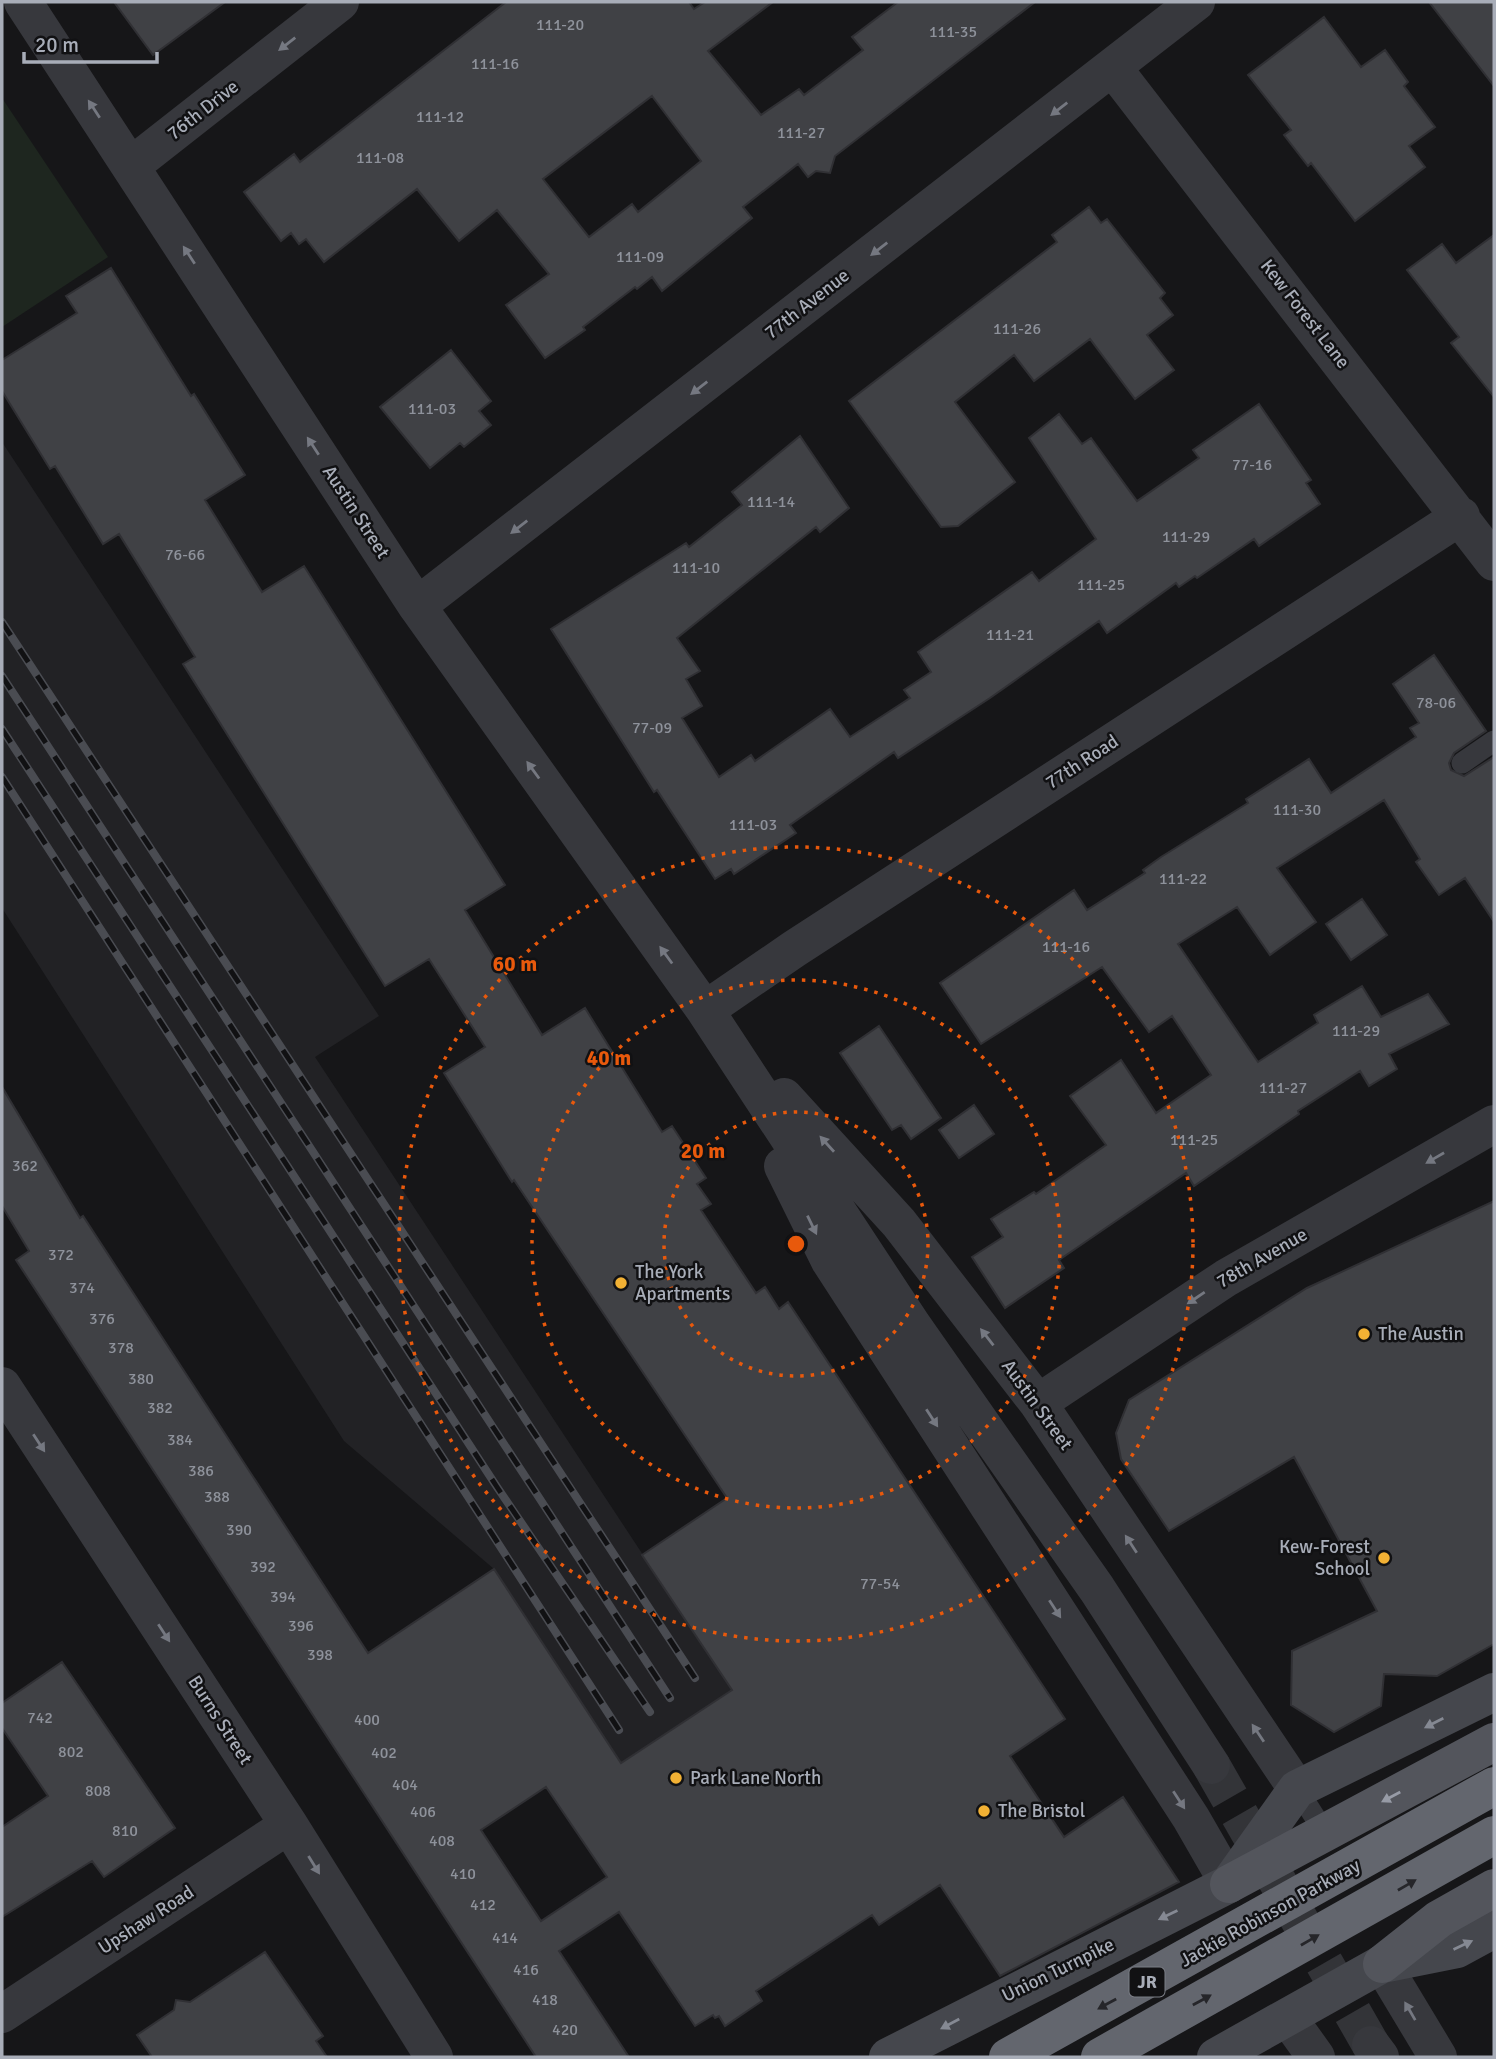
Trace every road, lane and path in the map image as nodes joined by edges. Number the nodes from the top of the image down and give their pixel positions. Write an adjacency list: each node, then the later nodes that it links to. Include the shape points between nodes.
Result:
1 (23, 2): 5 (street, Austin Street, one-way to 1)
2 (340, 2): 5 (street, 76th Drive, one-way to 5)
3 (1190, 4): 4 (street, 77th Avenue)
4 (1113, 68): 6 (street, Kew Forest Lane); 8 (street, 77th Avenue, one-way to 8)
5 (131, 166): 8 (street, Austin Street, one-way to 5)
6 (1461, 516): 7 (street, Kew Forest Lane); 11 (street, 77th Road)
7 (1494, 562)
8 (417, 606): 11 (street, Austin Street, one-way to 8)
9 (1494, 741): 10 (lane)
10 (1462, 763)
11 (705, 1010): 14 (street, Austin Street, one-way to 11, via 899,1223); 17 (street, Austin Street); 23 (street, Austin Street, one-way to 23, via 830,1261 1191,1818)
12 (1494, 1124): 14 (street, 78th Avenue, one-way to 14, via 1226,1278)
13 (2, 1386): 20 (street, Burns Street, one-way to 20)
14 (1038, 1403): 19 (street, Austin Street, one-way to 14)
15 (1494, 1692): 19 (main road, Union Turnpike, one-way to 19)
16 (1494, 1742): 21 (main road, Union Turnpike, one-way to 21)
17 (1211, 1765)
18 (1494, 1786): 31 (highway, Jackie Robinson Parkway / JR, one-way to 31)
19 (1297, 1789): 21 (lane, Austin Street); 23 (main road, Union Turnpike)
20 (289, 1825): 27 (street, Upshaw Road); 29 (street, Burns Street, one-way to 29)
21 (1325, 1833): 23 (main road, Union Turnpike)
22 (1494, 1835): 32 (highway, JR, one-way to 22)
23 (1229, 1885): 30 (main road, Union Turnpike, one-way to 30)
24 (1494, 1888): 26 (main road, via 1438,1919)
25 (1494, 1929): 26 (main road, one-way to 25, via 1457,1949)
26 (1382, 1964): 28 (main road); 35 (street, one-way to 26)
27 (2, 2014)
28 (1288, 2018): 33 (main road); 34 (street)
29 (434, 2057)
30 (888, 2057)
31 (1008, 2057)
32 (1100, 2057)
33 (1216, 2057)
34 (1316, 2057)
35 (1438, 2057)

